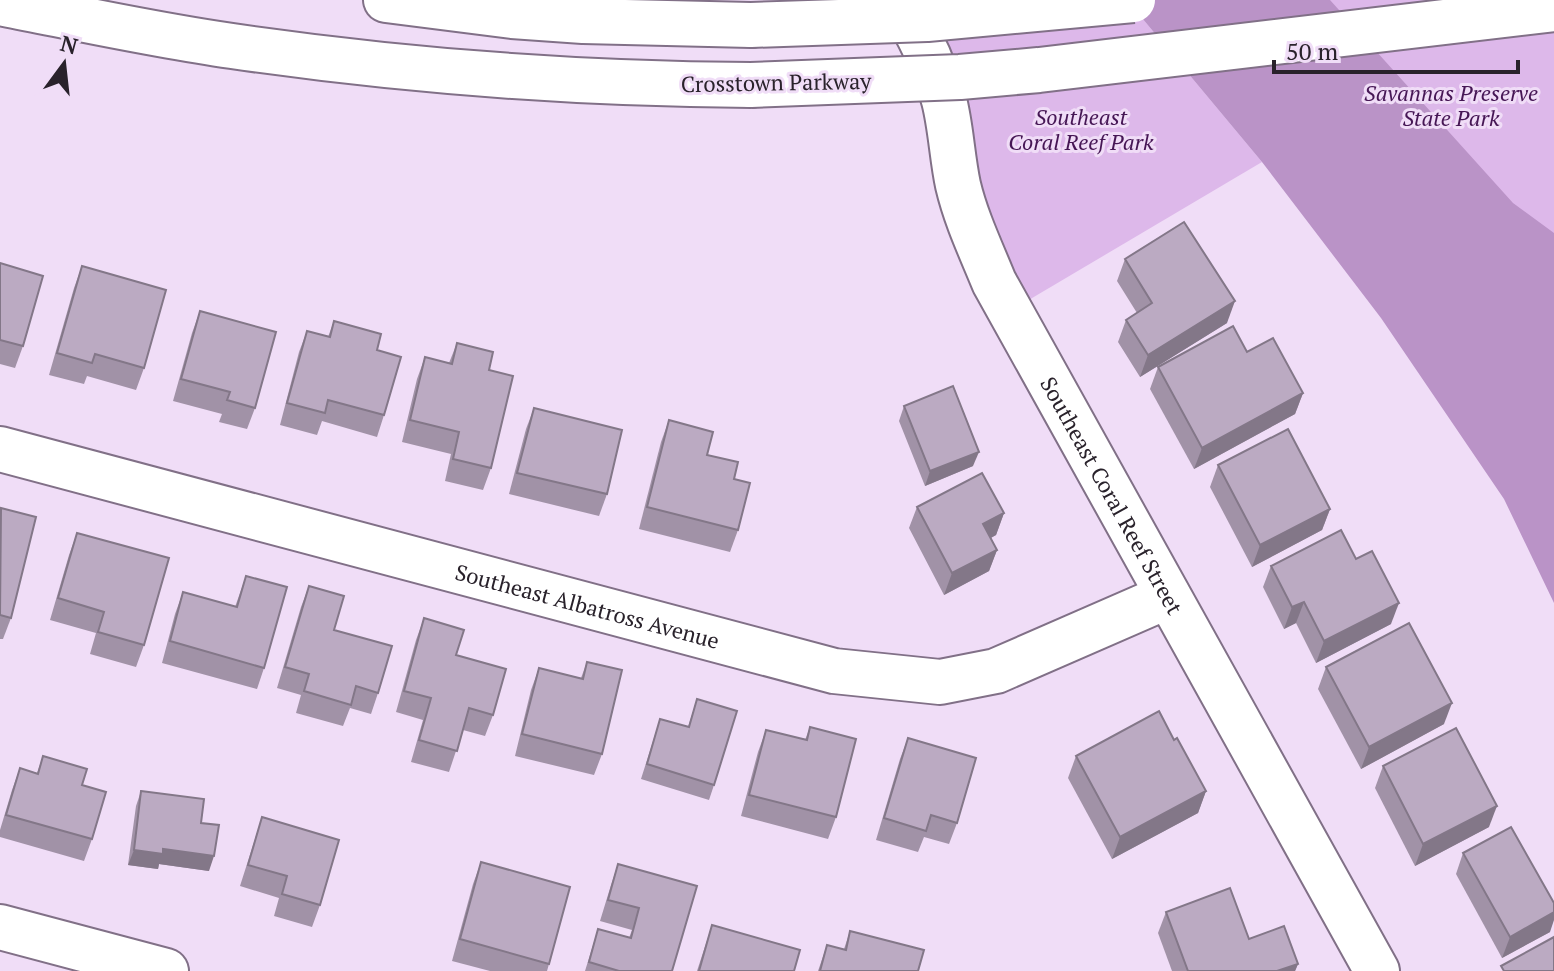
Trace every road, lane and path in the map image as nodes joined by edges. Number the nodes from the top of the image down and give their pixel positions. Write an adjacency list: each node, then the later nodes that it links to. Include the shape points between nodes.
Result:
1 (386, 0): 3 (street, bridge, via 583,21 751,25 927,19)
2 (898, 0): 7 (street, Southeast Coral Reef Street, via 936,75 958,184 994,282)
3 (1133, 0)
4 (0, 3): 5 (street, Crosstown Parkway, bridge, via 216,43 395,66 571,81 751,85 1039,70)
5 (1554, 9)
6 (0, 449): 7 (street, Southeast Albatross Avenue, via 834,671 940,682 996,671)
7 (1168, 596): 10 (street, Southeast Coral Reef Street)
8 (0, 927): 9 (street)
9 (166, 971)
10 (1377, 971)

